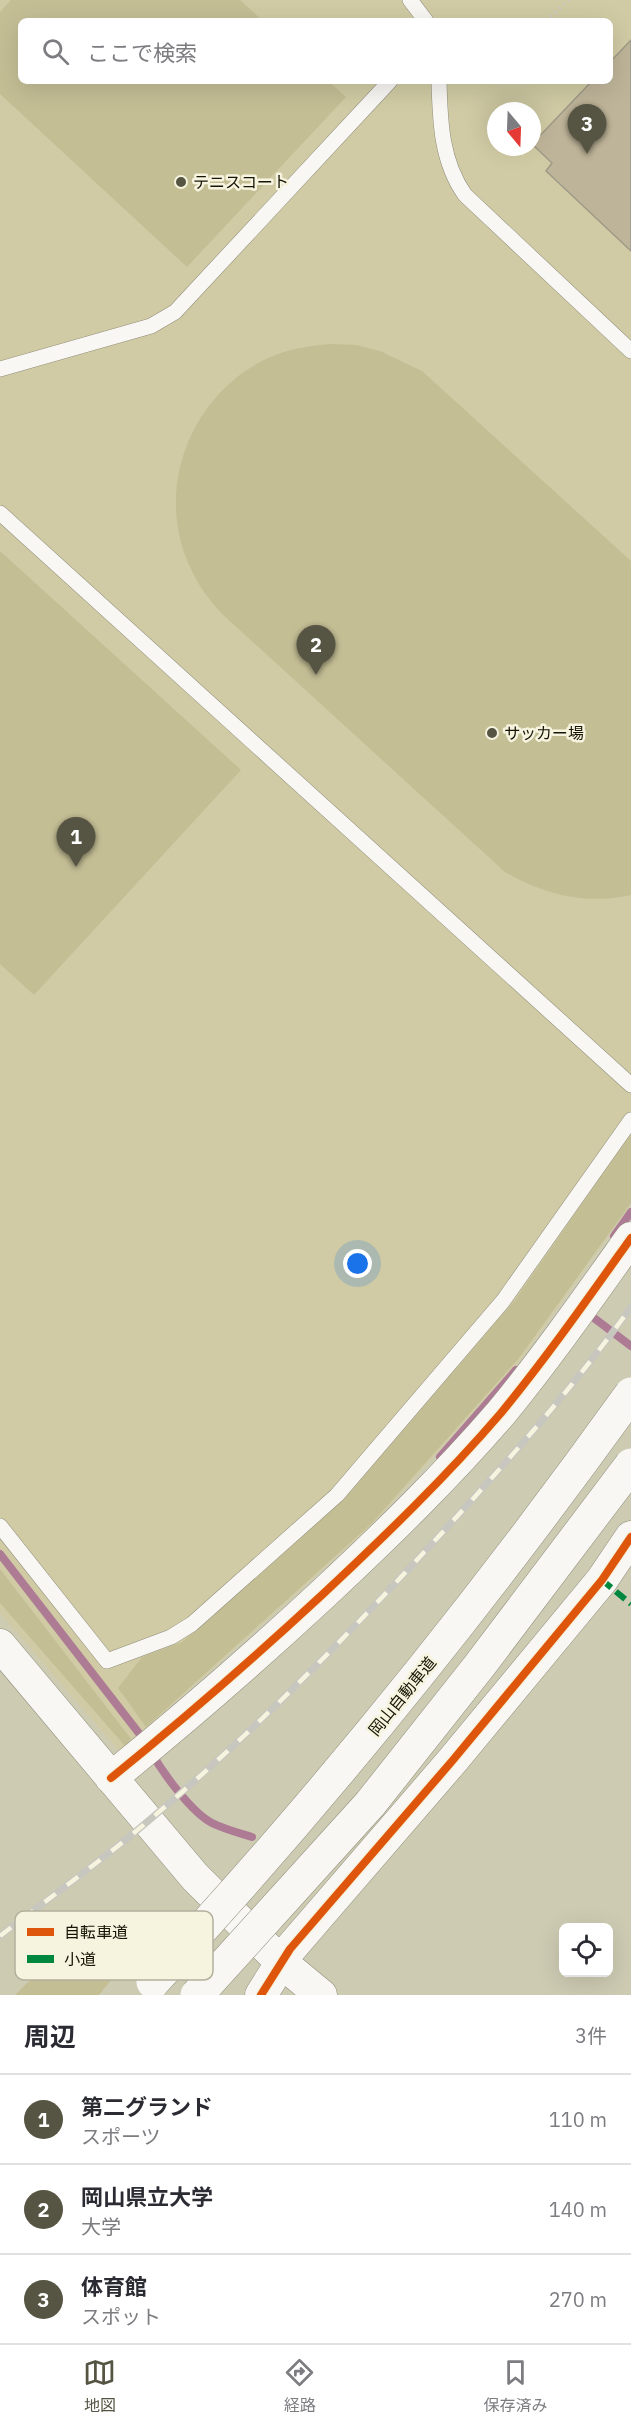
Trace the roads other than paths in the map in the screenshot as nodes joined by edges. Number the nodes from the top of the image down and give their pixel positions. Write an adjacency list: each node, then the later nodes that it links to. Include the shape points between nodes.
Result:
1 (410, 0): 2 (lane)
2 (424, 18)
3 (387, 84): 6 (lane, via 175,312 151,326)
4 (439, 84): 5 (lane, via 441,123 454,180 465,195)
5 (631, 351)
6 (0, 369)
7 (0, 513): 8 (lane)
8 (631, 1085)
9 (631, 1120): 13 (lane, via 503,1301 337,1495 192,1624 171,1637 107,1661)
10 (631, 1238): 16 (street, via 501,1413 395,1527 283,1631)
11 (631, 1394): 17 (highway, 岡山自動車道, bridge, via 448,1638 344,1767)
12 (631, 1465): 19 (highway, bridge, via 370,1804)
13 (0, 1526)
14 (631, 1537): 18 (street, via 602,1580)
15 (0, 1645): 16 (street)
16 (111, 1778): 18 (street, via 195,1877)
17 (213, 1917)
18 (281, 1962): 22 (street); 23 (street)
19 (213, 1977)
20 (211, 1980): 21 (highway, bridge)
21 (197, 1995)
22 (261, 1995)
23 (321, 1995)

